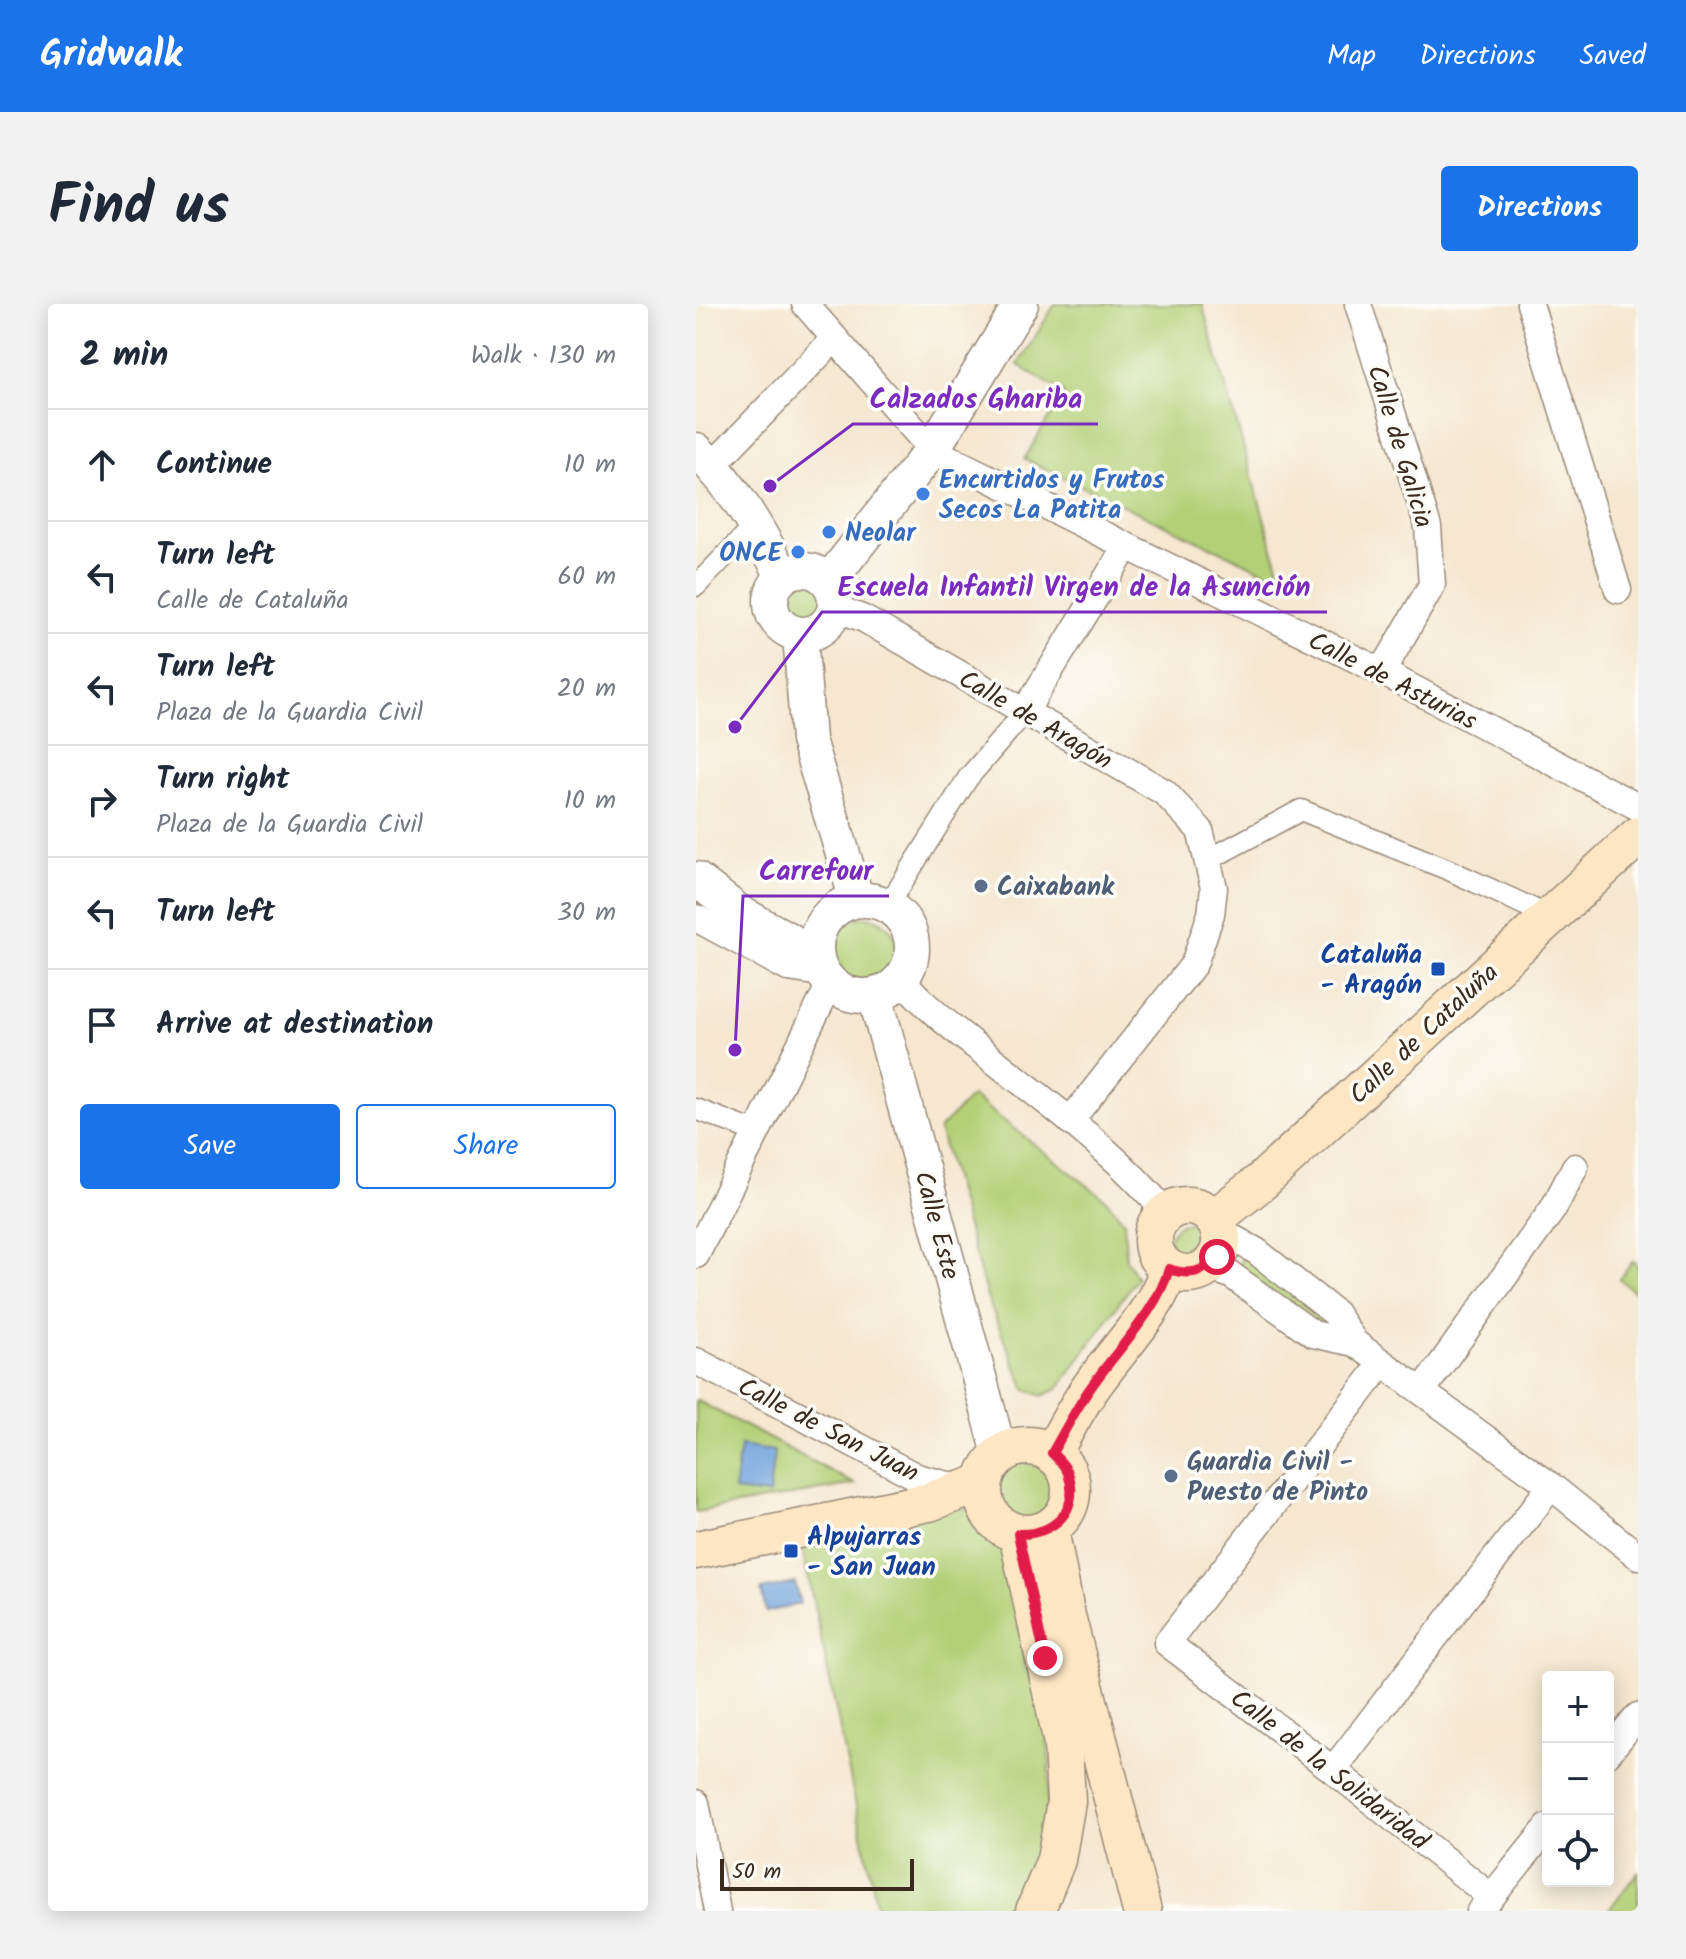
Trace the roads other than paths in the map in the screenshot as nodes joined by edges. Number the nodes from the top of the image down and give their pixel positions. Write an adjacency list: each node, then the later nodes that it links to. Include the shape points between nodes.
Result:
1 (805, 304): 5 (street)
2 (1021, 304): 6 (street)
3 (1358, 304): 15 (street, Calle de Galicia, via 1428,527 1432,585)
4 (1530, 304): 12 (street)
5 (834, 339): 6 (street); 7 (street)
6 (932, 450): 9 (street, Calle de Asturias); 13 (street)
7 (704, 458): 8 (street)
8 (756, 524): 10 (street); 11 (street)
9 (1126, 547): 15 (street, Calle de Asturias); 16 (street)
10 (783, 576): 13 (street, via 811,571); 14 (street, via 772,595 774,616)
11 (696, 586)
12 (1618, 590)
13 (831, 594): 14 (street, via 826,624); 16 (street, Calle de Aragón)
14 (800, 634): 21 (street, via 808,740)
15 (1382, 672): 17 (street, Calle de Asturias)
16 (1024, 713): 19 (street, Calle de Aragón, via 1164,792 1200,830); 21 (street)
17 (1638, 807)
18 (1635, 840): 22 (main road, Calle de Cataluña)
19 (1208, 860): 22 (street, via 1301,810); 27 (street, Calle de Aragón, via 1214,888 1211,914 1194,964)
20 (696, 879): 24 (street)
21 (872, 903): 24 (street, via 839,906 825,919 817,934); 25 (street, via 899,914 911,935 912,957)
22 (1551, 917): 31 (main road, Calle de Cataluña)
23 (696, 918): 24 (street, via 788,968)
24 (823, 970): 25 (street, via 844,993 859,997); 28 (street)
25 (889, 987): 27 (street, via 922,1004); 41 (street, Calle Este)
26 (696, 1109): 28 (street)
27 (1070, 1121): 30 (street, via 1141,1182)
28 (758, 1133): 32 (street)
29 (1575, 1167): 38 (street, via 1553,1209)
30 (1166, 1213): 31 (main road, via 1191,1206 1204,1210); 34 (main road, via 1153,1235 1154,1248)
31 (1217, 1225): 33 (main road, via 1221,1244); 35 (street, via 1335,1313)
32 (696, 1255)
33 (1208, 1267): 34 (main road, via 1195,1273); 35 (street, via 1231,1275 1313,1334)
34 (1169, 1269): 39 (main road, via 1148,1312 1092,1385)
35 (1355, 1343): 37 (street)
36 (696, 1361): 41 (street, Calle de San Juan, via 917,1477)
37 (1382, 1364): 38 (street); 46 (street, Calle de la Solidaridad, via 1167,1643)
38 (1422, 1391): 40 (street)
39 (1052, 1453): 41 (main road, via 1036,1445 1017,1446); 41 (main road, via 1067,1470 1072,1492 1065,1514)
40 (1551, 1486): 43 (street); 46 (street)
41 (1000, 1500): 42 (main road, via 929,1502); 51 (main road, via 1063,1743 1066,1802 1056,1860); 52 (main road, via 1065,1612)
42 (696, 1550)
43 (1638, 1556)
44 (1638, 1716): 45 (street)
45 (1614, 1746)
46 (1333, 1770): 49 (street, Calle de la Solidaridad)
47 (696, 1803): 50 (street)
48 (1542, 1834): 49 (street)
49 (1486, 1904)
50 (717, 1911)
51 (1035, 1911)
52 (1142, 1911)

